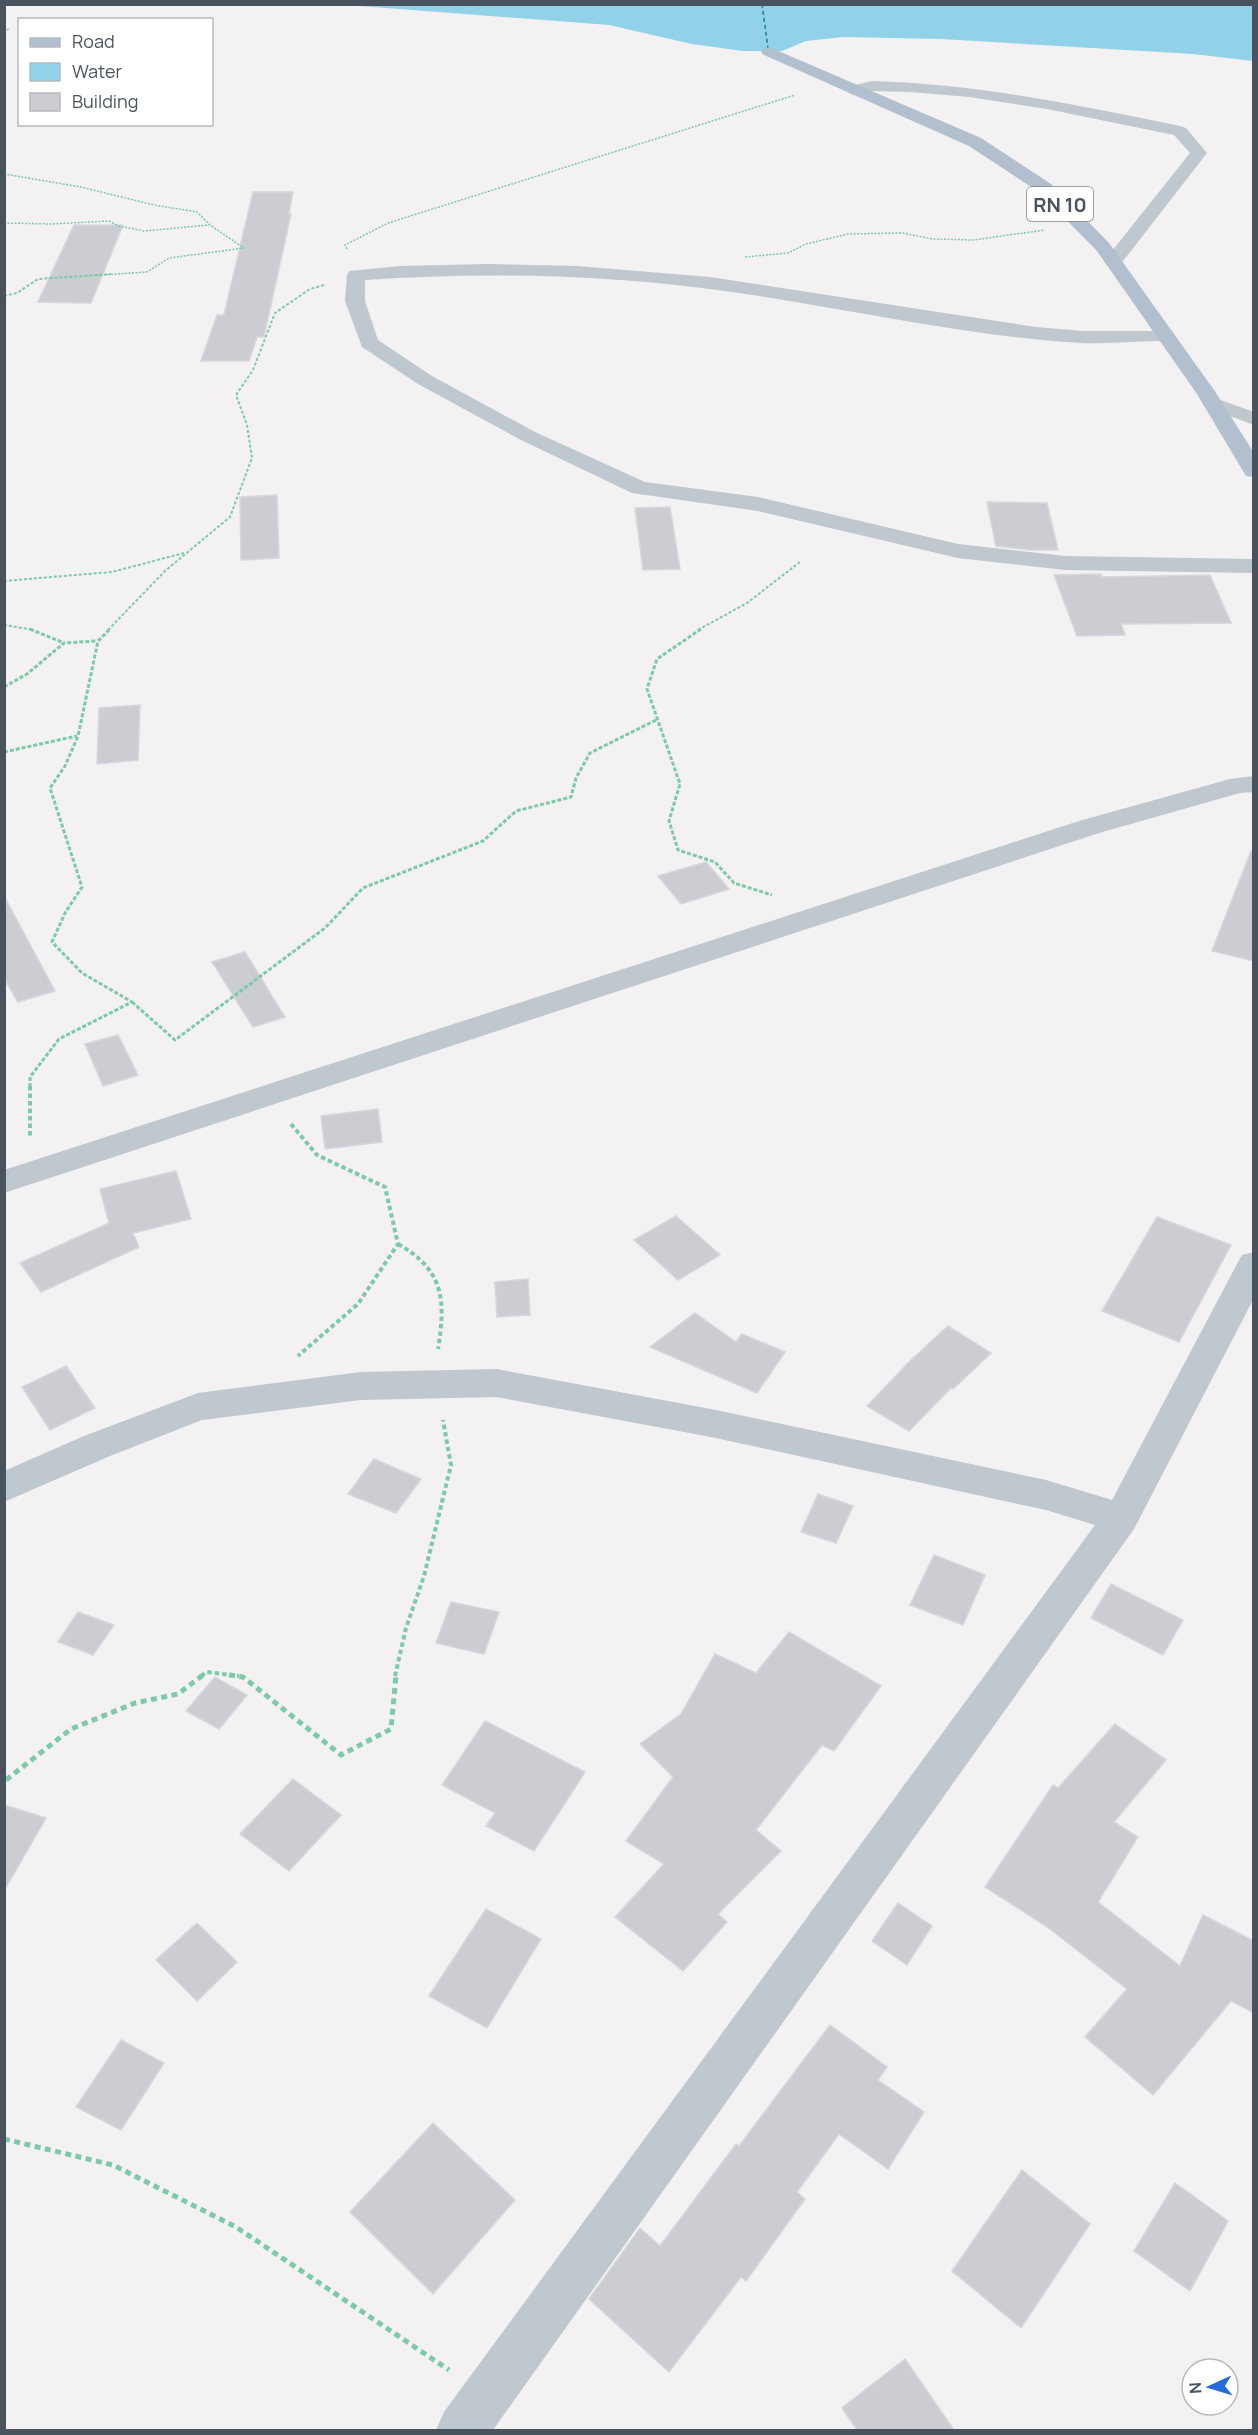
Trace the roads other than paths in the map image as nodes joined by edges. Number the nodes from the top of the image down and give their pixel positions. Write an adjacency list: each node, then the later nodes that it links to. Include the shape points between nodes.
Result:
1 (769, 52): 2 (main road, RN 10)
2 (853, 90): 3 (main road, RN 10, via 975,142 1045,188); 3 (street, via 891,86 969,92 1180,131 1199,153)
3 (1113, 261): 4 (main road, RN 10)
4 (1165, 335): 5 (main road, RN 10); 8 (street, via 1084,337 628,274 399,271 356,275 355,301 369,344 425,380 528,436 640,488 758,504 958,551 1065,563)
5 (1212, 403): 6 (street); 7 (main road, RN 10)
6 (1254, 419)
7 (1254, 471)
8 (1254, 566)
9 (1254, 784): 10 (street, via 1089,827)
10 (17, 1178)
11 (1254, 1264): 13 (street)
12 (4, 1487): 13 (street, via 198,1407 361,1386 496,1383 711,1423 1046,1496)
13 (1121, 1518): 14 (street)
14 (462, 2430)

